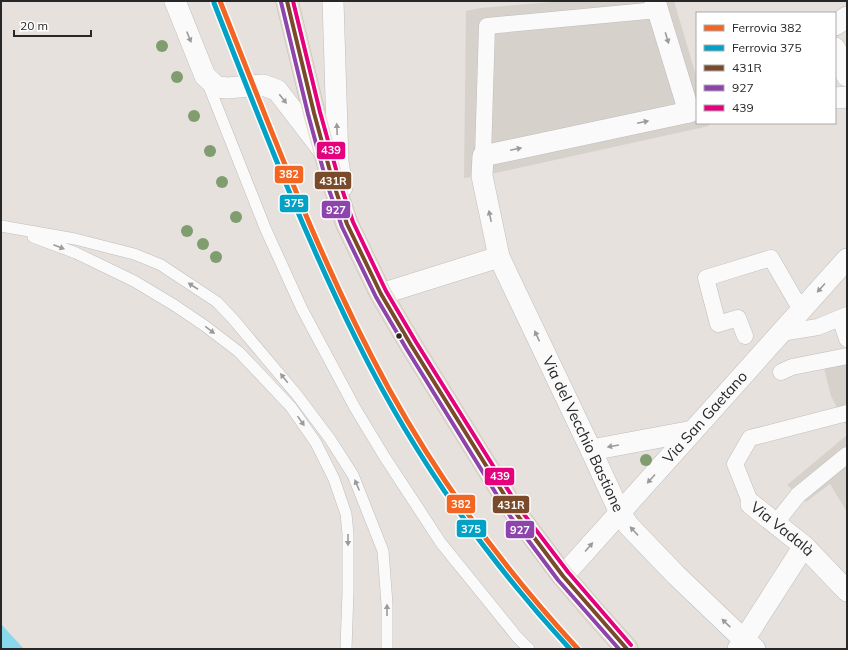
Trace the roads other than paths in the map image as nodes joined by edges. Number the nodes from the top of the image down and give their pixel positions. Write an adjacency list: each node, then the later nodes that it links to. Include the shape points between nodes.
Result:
1 (175, 1): 8 (street, one-way to 8)
2 (287, 1): 13 (main road)
3 (332, 1): 15 (street, one-way to 3, via 338,162)
4 (657, 6): 12 (street, one-way to 12); 14 (street, via 487,26)
5 (847, 17): 6 (street)
6 (836, 24)
7 (836, 50): 9 (street)
8 (205, 76): 13 (street, one-way to 13, via 217,87 263,85 277,90); 40 (lane, via 302,309 355,408 441,543)
9 (847, 76)
10 (847, 97): 11 (street)
11 (836, 98)
12 (693, 111): 14 (street, one-way to 12)
13 (324, 151): 15 (main road)
14 (482, 166): 17 (street, Via del Vecchio Bastione, one-way to 14)
15 (347, 224): 19 (main road)
16 (6, 227): 38 (lane, one-way to 38, via 76,253 134,281 174,305 238,352 291,406 316,443 334,479 346,514); 39 (lane, one-way to 16, via 383,551 353,476 330,439 297,395 234,319 217,302 161,265 134,254 75,239)
17 (499, 257): 19 (street); 29 (street, Via del Vecchio Bastione, one-way to 17)
18 (847, 258): 20 (street, Via San Gaetano, one-way to 20)
19 (381, 294): 35 (main road, via 515,512)
20 (801, 310): 22 (street, Via San Gaetano); 23 (street, via 771,258 706,278 718,324 738,318)
21 (843, 317): 22 (street, via 818,327); 24 (street)
22 (781, 333): 28 (street, Via San Gaetano)
23 (745, 336)
24 (847, 339)
25 (847, 356): 26 (street, via 792,367)
26 (781, 372)
27 (844, 414): 31 (street, Via Vadalà, via 750,438 735,464)
28 (693, 431): 29 (street, one-way to 29); 32 (street, Via San Gaetano, one-way to 32)
29 (591, 450): 32 (street, Via del Vecchio Bastione)
30 (847, 455): 33 (street, via 798,495)
31 (751, 504): 33 (street, Via Vadalà)
32 (620, 513): 35 (street, Via San Gaetano, one-way to 32); 37 (street, Via del Vecchio Bastione, one-way to 32, via 629,526)
33 (775, 524): 34 (street, Via Vadalà)
34 (804, 546): 36 (street, Via Vadalà); 37 (street)
35 (563, 576): 41 (main road)
36 (847, 591)
37 (746, 646)
38 (346, 649)
39 (387, 649)
40 (529, 649)
41 (627, 649)

